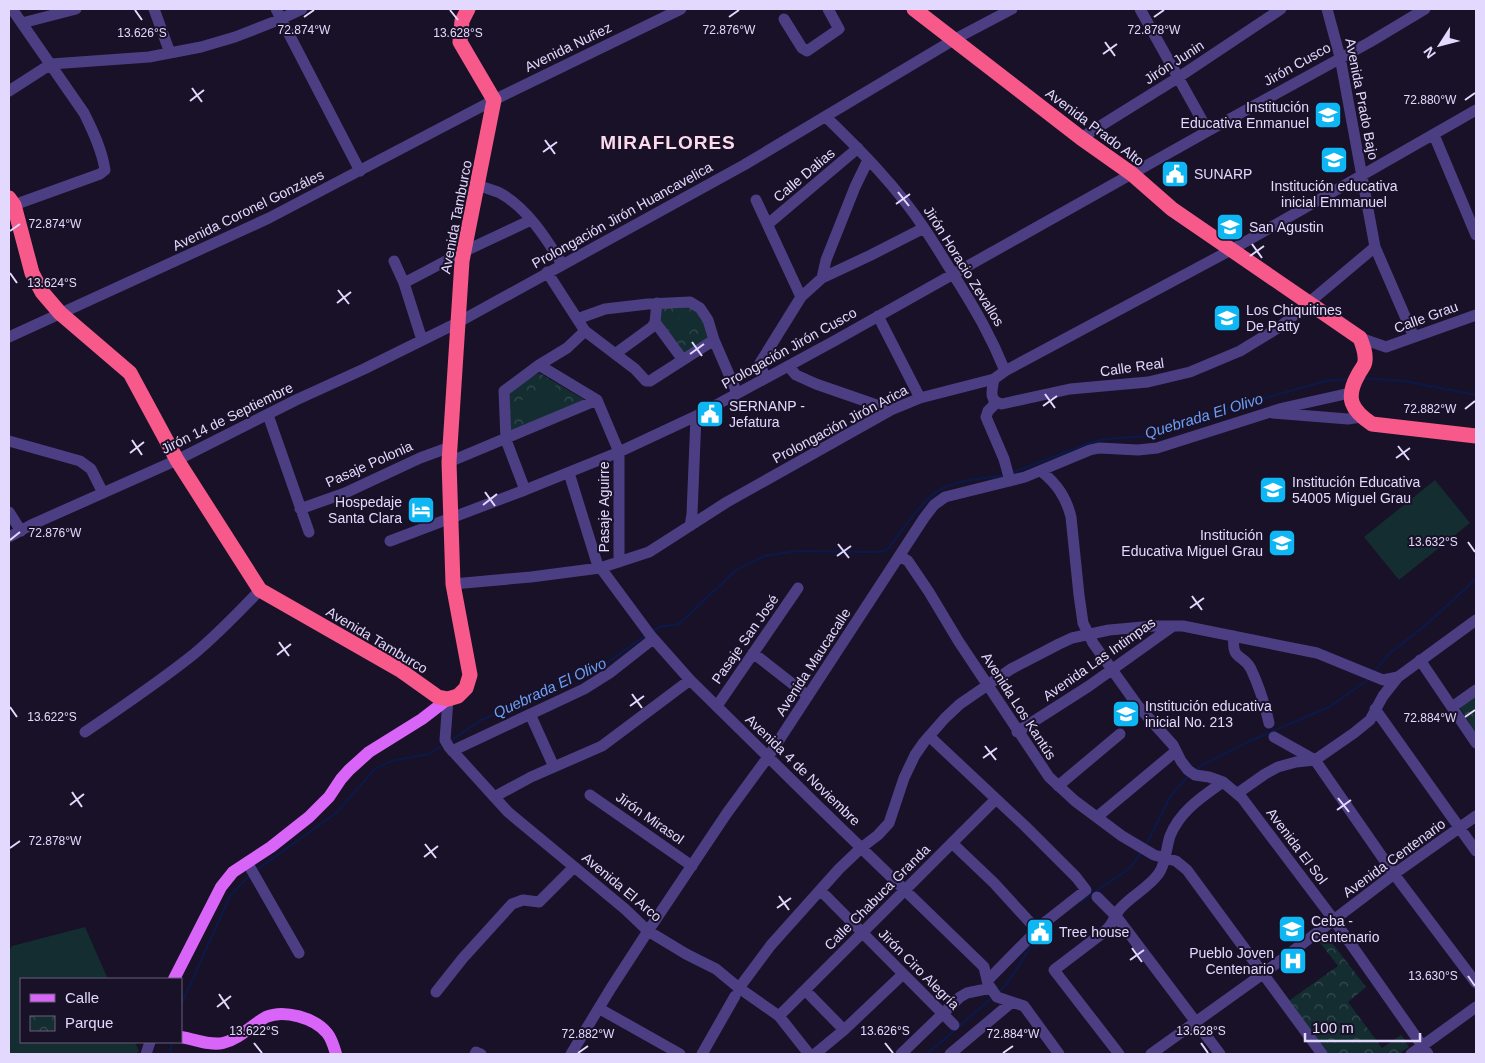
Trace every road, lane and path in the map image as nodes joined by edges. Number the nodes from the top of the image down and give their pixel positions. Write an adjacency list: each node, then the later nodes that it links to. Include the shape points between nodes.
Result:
1 (12, 9): 16 (street)
2 (76, 9): 16 (street)
3 (154, 9): 18 (street)
4 (302, 9): 14 (street)
5 (468, 9): 23 (highway, via 462,21 460,42)
6 (681, 9): 23 (street, Avenida Nuñez)
7 (828, 9): 15 (street, via 839,29 807,51)
8 (914, 9): 17 (highway, Avenida Prado Alto)
9 (1012, 9): 17 (street, Prolongación Jirón Huancavelica)
10 (1140, 9): 21 (street)
11 (1281, 9): 21 (street, Jirón Junin)
12 (1327, 9): 19 (street, Avenida Prado Bajo)
13 (1425, 9): 19 (street, Jirón Cusco)
14 (278, 14): 18 (street, via 235,37); 31 (street)
15 (784, 19)
16 (22, 23): 20 (street)
17 (955, 39): 25 (street, Prolongación Jirón Huancavelica); 28 (highway, Avenida Prado Alto)
18 (170, 53): 20 (street)
19 (1340, 58): 26 (street, Jirón Cusco); 33 (street, Avenida Prado Bajo)
20 (51, 64): 22 (street); 36 (street, via 93,130 105,170)
21 (1179, 78): 26 (street); 28 (street, Jirón Junin)
22 (9, 91)
23 (494, 100): 31 (street, Avenida Coronel Gonzáles); 34 (highway, Avenida Tamburco)
24 (1476, 110): 27 (street, Prolongación Jirón Arica)
25 (826, 117): 29 (street, Jirón Horacio Zevallos); 45 (street, Prolongación Jirón Huancavelica)
26 (1208, 131): 32 (street, Jirón Cusco)
27 (1434, 135): 33 (street, Prolongación Jirón Arica); 40 (street)
28 (1082, 138): 32 (highway, Avenida Prado Alto)
29 (858, 148): 30 (street, Jirón Horacio Zevallos); 38 (street, Calle Dalias)
30 (868, 160): 39 (street, Jirón Horacio Zevallos); 48 (street, via 830,250)
31 (360, 171): 53 (street, Avenida Coronel Gonzáles, via 269,218)
32 (1132, 174): 42 (highway, Avenida Prado Alto, via 1172,209); 47 (street, Prologación Jirón Cusco)
33 (1362, 176): 41 (street, Avenida Prado Bajo); 42 (street, Prolongación Jirón Arica)
34 (478, 185): 37 (street, via 500,194); 43 (highway, Avenida Tamburco)
35 (756, 200): 38 (street)
36 (11, 202): 53 (highway, Avenida Tamburco, via 32,273)
37 (531, 220): 43 (street); 45 (street)
38 (768, 224): 50 (street)
39 (924, 228): 47 (street, Jirón Horacio Zevallos); 48 (street)
40 (1476, 235)
41 (1375, 247): 51 (street, Calle Real); 61 (street, Avenida Prado Bajo)
42 (1231, 250): 51 (highway, Avenida Prado Alto); 71 (street, Prolongación Jirón Arica)
43 (463, 252): 49 (street); 58 (highway, Avenida Tamburco)
44 (394, 261): 49 (street)
45 (562, 264): 46 (street, Prolongación Jirón Huancavelica)
46 (547, 272): 56 (street); 58 (street, Prolongación Jirón Huancavelica)
47 (953, 274): 55 (street, Prologación Jirón Cusco); 71 (street, Jirón Horacio Zevallos, via 994,343)
48 (822, 278): 50 (street)
49 (404, 283): 63 (street)
50 (801, 297): 72 (street, via 760,363)
51 (1310, 302): 62 (highway, Avenida Prado Alto); 78 (street, Calle Real, via 1281,326 1240,351 1190,372 1148,382 1070,389)
52 (657, 303): 56 (street, via 605,309); 57 (street); 64 (street, via 690,302 700,308 708,320)
53 (60, 314): 60 (street, Avenida Coronel Gonzáles); 90 (highway, Avenida Tamburco, via 130,373)
54 (1476, 315): 61 (street, Calle Grau)
55 (878, 316): 69 (street, Prologación Jirón Cusco); 76 (street)
56 (577, 319): 59 (street)
57 (655, 322): 66 (street, via 647,332); 67 (street)
58 (457, 323): 63 (street, Jirón 14 de Septiembre); 88 (highway, Avenida Tamburco)
59 (585, 331): 66 (street); 68 (street, via 567,348)
60 (9, 337)
61 (1414, 337): 65 (street, Calle Grau)
62 (1360, 338): 65 (street, Calle Grau); 70 (highway, via 1365,351)
63 (422, 340): 81 (street, Jirón 14 de Septiembre)
64 (714, 340): 67 (street); 75 (street)
65 (1386, 348): 70 (street, Calle Grau)
66 (615, 354): 67 (street, via 646,381)
67 (683, 360)
68 (538, 366): 77 (street); 86 (street, via 504,391)
69 (788, 366): 72 (street, Prologación Jirón Cusco); 79 (street, via 796,375 816,384)
70 (1363, 367): 74 (highway)
71 (1005, 372): 73 (street, Prolongación Jirón Arica)
72 (765, 378): 75 (street, Prologación Jirón Cusco)
73 (994, 379): 76 (street, Prolongación Jirón Arica); 78 (street, via 991,393)
74 (1351, 389): 80 (street, Avenida Maucacalle); 83 (highway, via 1352,403)
75 (737, 393): 82 (street, Prologación Jirón Cusco)
76 (920, 398): 79 (street, Prolongación Jirón Arica)
77 (597, 400): 86 (street); 89 (street)
78 (996, 403): 94 (street, via 986,417)
79 (891, 410): 100 (street, Prolongación Jirón Arica)
80 (1271, 413): 83 (street, via 1348,419); 92 (street, Avenida Maucacalle, via 1146,450 1100,448)
81 (268, 415): 90 (street, Jirón 14 de Septiembre); 97 (street)
82 (696, 416): 89 (street, Prologación Jirón Cusco); 100 (street)
83 (1361, 417): 84 (highway); 85 (highway, via 1372,424)
84 (1476, 427)
85 (1476, 436)
86 (506, 440): 91 (street); 95 (street)
87 (9, 441): 96 (street, via 80,460 91,469)
88 (450, 447): 91 (highway, Avenida Tamburco); 97 (street, Pasaje Polonia)
89 (619, 452): 93 (street, Prologación Jirón Cusco); 106 (street, Pasaje Aguirre)
90 (177, 460): 96 (street, Jirón 14 de Septiembre); 110 (highway, Avenida Tamburco)
91 (449, 462): 99 (highway, Avenida Tamburco)
92 (1041, 471): 94 (street, Avenida Maucacalle); 114 (street, via 1058,487 1069,506 1078,595)
93 (569, 473): 95 (street, Prologación Jirón Cusco); 107 (street, Avenida 4 de Noviembre)
94 (1009, 476): 105 (street, Avenida Maucacalle, via 938,501)
95 (526, 490): 99 (street, Prologación Jirón Cusco)
96 (103, 493): 101 (street, Jirón 14 de Septiembre)
97 (300, 509): 102 (street)
98 (9, 512): 101 (street)
99 (451, 518): 104 (street, Prologación Jirón Cusco); 108 (highway, Avenida Tamburco)
100 (690, 526): 106 (street, Prolongación Jirón Arica, via 649,552)
101 (21, 531): 103 (street, Jirón 14 de Septiembre)
102 (309, 532)
103 (9, 537)
104 (390, 541)
105 (900, 556): 121 (street, Avenida Los Kantús, via 908,561); 123 (street, Avenida Maucacalle)
106 (619, 562): 107 (street, Prolongación Jirón Arica)
107 (600, 568): 108 (street, Prolongación Jirón Arica); 113 (street, Avenida 4 de Noviembre)
108 (453, 584): 124 (highway, Avenida Tamburco, via 470,675 466,688 458,696)
109 (798, 588): 116 (street, Pasaje San José)
110 (260, 590): 124 (highway, Avenida Tamburco, via 400,670 438,697); 130 (street, via 196,652)
111 (1476, 620): 117 (street)
112 (1173, 626): 114 (street, via 1125,628); 115 (street); 118 (street, Avenida Las Intimpas)
113 (650, 634): 120 (street, Avenida 4 de Noviembre); 128 (street, via 611,672 584,689)
114 (1088, 634): 118 (street); 121 (street, via 1036,655)
115 (1234, 636): 119 (street, via 1317,653 1382,680); 129 (street, via 1234,651 1250,667)
116 (753, 653): 123 (street); 125 (street, Pasaje San José)
117 (1420, 660): 119 (street); 126 (street)
118 (1111, 669): 131 (street, Avenida Las Intimpas); 137 (street)
119 (1398, 677): 127 (street)
120 (690, 680): 125 (street, Avenida 4 de Noviembre); 140 (street, via 602,746)
121 (988, 685): 131 (street, Avenida Los Kantús); 133 (street, via 953,710)
122 (1476, 690): 126 (street)
123 (808, 696): 138 (street, Avenida Maucacalle)
124 (448, 699): 136 (street); 154 (main road, via 363,757 309,817)
125 (717, 706): 138 (street, Avenida 4 de Noviembre)
126 (1452, 707): 135 (street)
127 (1375, 709): 139 (street, via 1370,720); 149 (street)
128 (530, 714): 136 (street); 140 (street)
129 (1269, 723)
130 (85, 732)
131 (1018, 732): 142 (street, Avenida Los Kantús, via 1043,770)
132 (1120, 734): 142 (street)
133 (929, 736): 146 (street); 151 (street, via 909,766 889,823)
134 (1274, 738): 139 (street)
135 (1476, 743)
136 (448, 746): 145 (street, Avenida El Arco)
137 (1176, 751): 141 (street, Avenida El Sol, via 1191,772); 148 (street)
138 (768, 757): 151 (street, Avenida 4 de Noviembre); 155 (street, Avenida Maucacalle)
139 (1315, 760): 143 (street, via 1278,767); 157 (street)
140 (554, 767): 145 (street)
141 (1223, 782): 143 (street, Avenida El Sol); 153 (street, via 1184,813 1173,829)
142 (1058, 786): 148 (street, Avenida Los Kantús)
143 (1238, 792): 162 (street, Avenida El Sol)
144 (590, 795): 155 (street, Jirón Mirasol)
145 (494, 797): 156 (street, Avenida El Arco)
146 (996, 799): 150 (street, Calle Chabuca Granda); 163 (street, via 1086,890)
147 (1476, 816): 149 (street, Avenida Centenario)
148 (1097, 817): 153 (street, Avenida Los Kantús, via 1145,850)
149 (1460, 828): 152 (street); 157 (street, Avenida Centenario)
150 (952, 843): 159 (street, Calle Chabuca Granda); 163 (street)
151 (861, 848): 158 (street); 159 (street, Avenida 4 de Noviembre)
152 (1476, 851)
153 (1164, 857): 161 (street, via 1159,873); 167 (street, Avenida Los Kantús, via 1176,860 1187,870)
154 (247, 862): 166 (street); 169 (main road, via 221,887)
155 (692, 866): 164 (street, Avenida Maucacalle)
156 (574, 867): 164 (street, Avenida El Arco); 173 (street, via 539,902 523,900 512,904 462,958)
157 (1394, 874): 162 (street, Avenida Centenario); 170 (street)
158 (821, 890): 165 (street, Jirón Ciro Alegría); 174 (street, via 772,945)
159 (905, 890): 165 (street, Calle Chabuca Granda); 171 (street, Avenida 4 de Noviembre, via 984,967)
160 (1097, 897): 161 (street)
161 (1116, 916): 180 (street); 194 (street, via 1104,932 1054,970)
162 (1334, 920): 167 (street, Avenida Centenario); 184 (street, Avenida El Sol)
163 (1037, 930): 171 (street)
164 (648, 931): 174 (street, Avenida El Arco, via 716,969); 177 (street, Avenida Maucacalle)
165 (862, 933): 168 (street, Jirón Ciro Alegría); 172 (street, Calle Chabuca Granda)
166 (299, 953)
167 (1264, 973): 180 (street, Avenida Centenario); 197 (street, Avenida Los Kantús)
168 (902, 975): 178 (street, Jirón Ciro Alegría); 182 (street)
169 (175, 978)
170 (1476, 983)
171 (992, 989): 175 (street); 178 (street, via 960,997)
172 (805, 990): 179 (street, Calle Chabuca Granda); 182 (street)
173 (436, 992)
174 (737, 992): 179 (street, Avenida El Arco); 189 (street)
175 (1012, 1002): 185 (street, via 1024,1006); 193 (street)
176 (1476, 1008): 184 (street)
177 (600, 1009): 187 (street, Avenida Maucacalle); 188 (street)
178 (942, 1013): 181 (street, Jirón Ciro Alegría); 192 (street)
179 (779, 1016): 190 (street, Avenida El Arco)
180 (1196, 1021): 195 (street, Avenida Centenario); 196 (street)
181 (954, 1025)
182 (844, 1030): 191 (street)
183 (182, 1037): 186 (main road, via 224,1043 234,1040 267,1017 282,1014 320,1027 332,1042)
184 (1425, 1050): 198 (street)
185 (1053, 1052)
186 (336, 1054)
187 (571, 1054)
188 (680, 1054)
189 (702, 1054)
190 (809, 1054)
191 (815, 1054)
192 (901, 1054)
193 (950, 1054)
194 (1119, 1054)
195 (1152, 1054)
196 (1220, 1054)
197 (1322, 1054)
198 (1411, 1054)

